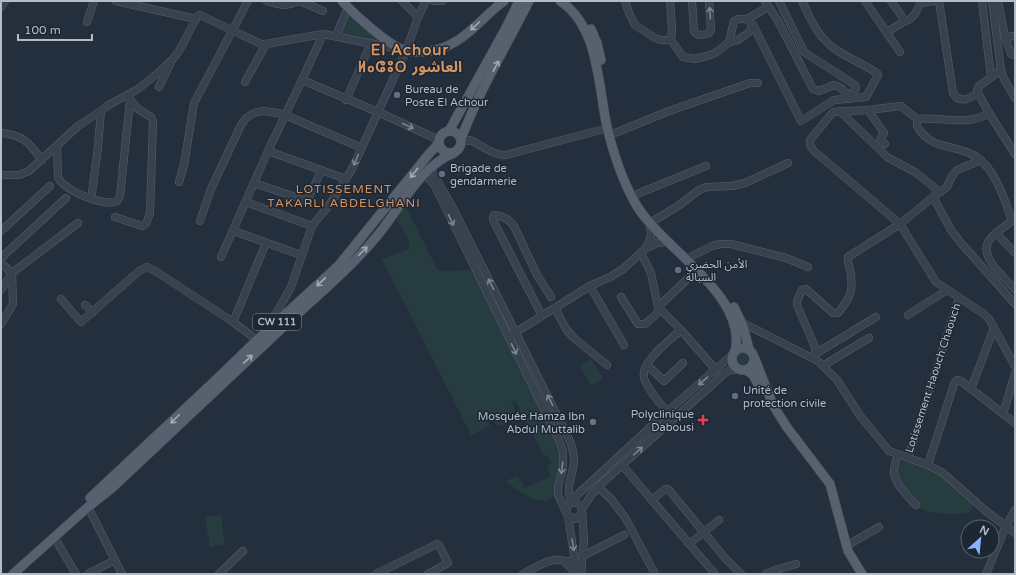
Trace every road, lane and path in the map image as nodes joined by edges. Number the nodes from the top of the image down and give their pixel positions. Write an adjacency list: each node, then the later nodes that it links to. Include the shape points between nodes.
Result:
1 (6, 1): 32 (street)
2 (94, 1): 38 (street)
3 (116, 1): 36 (street)
4 (248, 1): 40 (street)
5 (267, 1): 6 (street, via 281,5)
6 (299, 1): 33 (street)
7 (402, 1): 34 (street)
8 (426, 1): 34 (street)
9 (434, 1): 10 (street)
10 (442, 1)
11 (504, 1): 50 (main road, one-way to 50, via 455,42 431,51)
12 (519, 1): 72 (main road)
13 (529, 1): 75 (main road, one-way to 13, via 472,111)
14 (560, 1): 73 (main road, via 576,15 585,30)
15 (568, 1): 73 (main road, via 588,22 597,43)
16 (625, 1): 46 (street, via 635,25 655,38)
17 (670, 1): 46 (street)
18 (692, 1): 19 (street, one-way to 19, via 694,31 701,35 711,30)
19 (710, 1)
20 (779, 1): 61 (street, via 804,52 855,85 852,94)
21 (802, 1): 61 (street, via 817,31 830,45 878,75 866,97 858,99)
22 (865, 1): 41 (street)
23 (891, 1): 37 (street)
24 (934, 1): 29 (street)
25 (939, 1): 60 (street, via 953,93 960,100 967,100)
26 (982, 1): 55 (street)
27 (992, 1): 54 (street)
28 (998, 1): 45 (street)
29 (921, 2): 37 (street, via 914,16)
30 (345, 4): 43 (street); 50 (main road, via 380,35)
31 (766, 4): 35 (street); 61 (street, via 778,21 813,89 819,91 834,85 840,87)
32 (1, 7)
33 (323, 11)
34 (418, 17): 50 (street)
35 (747, 18): 39 (street); 47 (street, via 734,21)
36 (196, 19): 40 (street, via 198,15 202,15); 53 (street)
37 (905, 21): 41 (street)
38 (87, 22)
39 (753, 25): 47 (street, via 748,33 738,40); 61 (street, via 801,121 834,100)
40 (232, 30): 49 (street); 91 (street, via 194,104)
41 (887, 32): 51 (street)
42 (323, 34): 43 (street); 49 (street); 56 (street)
43 (336, 36): 48 (street)
44 (1015, 36): 45 (street)
45 (1006, 37): 52 (street, via 1011,54)
46 (671, 40): 47 (street, via 683,57 695,59 717,52)
47 (729, 42)
48 (371, 43): 50 (street); 64 (street)
49 (266, 44): 57 (street)
50 (406, 51): 68 (street)
51 (900, 52)
52 (1015, 55)
53 (172, 60): 59 (street); 62 (street)
54 (1001, 70): 55 (street); 63 (street)
55 (991, 77): 60 (street, via 978,87)
56 (302, 80): 64 (street); 70 (street)
57 (245, 82)
58 (758, 83): 73 (street, via 750,83)
59 (159, 87)
60 (978, 93): 69 (street)
61 (847, 96)
62 (130, 97): 66 (street); 78 (street, via 120,196 115,203 78,194 59,181); 100 (street, via 138,109 151,117 154,123 150,213 146,224 142,226)
63 (1015, 98)
64 (346, 100): 68 (street)
65 (868, 110): 67 (street); 71 (street, via 901,106); 77 (street, via 884,133 880,140)
66 (100, 111): 78 (street, via 78,126); 95 (street)
67 (840, 111): 94 (street, via 887,157 915,172); 105 (street, via 833,112 814,134 810,145)
68 (378, 112): 76 (street, one-way to 76); 79 (street)
69 (989, 113): 71 (street, via 973,119); 82 (street)
70 (285, 115): 79 (street); 80 (street); 101 (street, via 261,111 244,119 211,189)
71 (917, 123): 84 (street, via 927,139 974,155)
72 (449, 130): 75 (main road, via 457,133); 76 (main road, via 441,135)
73 (611, 130): 75 (street, via 506,155 490,151 470,140); 96 (main road); 103 (main road, via 634,202)
74 (1, 134): 83 (street, via 21,137)
75 (461, 140): 81 (main road, via 458,150)
76 (439, 142): 81 (main road, via 445,152); 146 (main road, CW 111, one-way to 146, via 339,266)
77 (885, 144)
78 (57, 146): 83 (street)
79 (362, 148): 90 (street, one-way to 90)
80 (268, 151): 87 (street); 92 (street)
81 (454, 153): 88 (main road, via 444,156)
82 (1015, 154)
83 (42, 160): 89 (street, via 33,169 24,173)
84 (981, 160): 94 (street, via 957,170); 102 (street, via 989,169)
85 (788, 163): 103 (street, via 746,183 699,190)
86 (706, 166): 96 (street)
87 (322, 171): 90 (street); 92 (street, via 309,197 304,200)
88 (427, 172): 143 (street, one-way to 88, via 454,210); 144 (street, one-way to 144); 172 (main road, one-way to 88, via 112,488 327,287 378,235)
89 (1, 175)
90 (346, 179): 106 (street)
91 (179, 182)
92 (254, 183): 99 (street)
93 (50, 186): 107 (street)
94 (940, 192): 97 (street)
95 (92, 193)
96 (637, 194): 103 (main road)
97 (933, 197): 105 (street); 130 (street, via 951,230)
98 (66, 198): 116 (street)
99 (246, 202): 106 (street); 108 (street)
100 (115, 218)
101 (200, 220)
102 (1014, 220): 109 (street)
103 (652, 222): 110 (main road); 112 (street, via 651,237); 115 (main road)
104 (78, 223): 121 (street)
105 (900, 224): 125 (street, via 931,276); 150 (street, via 848,258 852,288 838,313 832,313 806,289 802,290 797,305 814,345)
106 (312, 226): 114 (street)
107 (1, 231)
108 (234, 231): 111 (street); 117 (street)
109 (996, 233): 113 (street); 123 (street, via 986,248 991,263)
110 (669, 242): 112 (street, via 657,243); 120 (main road)
111 (266, 243): 114 (street); 138 (street)
112 (644, 250): 122 (street, via 610,277); 133 (street)
113 (1015, 253)
114 (301, 255): 146 (street, via 287,296)
115 (690, 257): 119 (street, via 712,246 731,244); 139 (main road, via 728,298)
116 (1, 258)
117 (221, 258)
118 (1, 263): 121 (street)
119 (808, 266)
120 (697, 270): 133 (street); 149 (main road, via 720,296 731,314 737,343)
121 (12, 273): 124 (street); 140 (street, via 13,304)
122 (590, 286): 132 (street); 147 (street)
123 (1015, 289)
124 (1, 290)
125 (947, 290): 128 (street); 135 (street)
126 (552, 297): 136 (street, via 537,275 514,226 500,215 494,215 493,220)
127 (621, 297): 133 (street, via 638,324 645,324)
128 (959, 298): 141 (street, via 984,314); 165 (street, Lotissement Haouch Chaouch)
129 (62, 299): 134 (street, via 81,322)
130 (1015, 304)
131 (85, 305): 134 (street)
132 (554, 308): 136 (street); 155 (street, via 574,338)
133 (660, 309): 142 (street)
134 (93, 312): 138 (street, via 147,266)
135 (908, 315)
136 (542, 316): 143 (street)
137 (876, 317): 150 (street)
138 (233, 322): 146 (street)
139 (741, 322): 148 (main road); 150 (street)
140 (1, 324)
141 (994, 328): 156 (street); 160 (street)
142 (680, 330): 153 (street, via 650,358); 157 (street)
143 (516, 332): 144 (street); 170 (street, one-way to 143, via 568,488 574,461 573,448)
144 (508, 337): 175 (street, one-way to 175, via 563,451 558,495)
145 (869, 338): 154 (street)
146 (257, 340): 191 (main road, CW 111, one-way to 191, via 112,478)
147 (624, 345)
148 (749, 349): 149 (main road, via 742,348); 151 (main road)
149 (734, 353): 157 (street); 158 (main road, via 733,365)
150 (814, 356): 154 (street)
151 (755, 359): 158 (main road, via 752,366); 184 (main road, via 773,405 830,484)
152 (683, 363): 153 (street, via 664,381)
153 (647, 365): 161 (street, via 644,379)
154 (824, 365): 164 (street, via 881,442 889,451)
155 (607, 366)
156 (1015, 366)
157 (716, 370): 161 (street, one-way to 161)
158 (743, 370): 167 (street, one-way to 158, via 724,374 730,370); 206 (main road, via 753,375 778,423 822,483 844,555)
159 (1015, 374): 162 (street)
160 (971, 389): 162 (street); 166 (street, via 957,380 954,384)
161 (667, 412): 170 (street, via 576,496)
162 (1003, 414): 163 (street)
163 (1015, 423)
164 (898, 454): 165 (street); 171 (street, via 895,477 903,492)
165 (908, 458): 166 (street)
166 (928, 464): 177 (street, via 943,473)
167 (622, 465): 168 (street); 169 (street)
168 (598, 487): 173 (street); 202 (street, via 623,514)
169 (652, 500): 179 (street, via 668,489); 183 (street)
170 (573, 502): 173 (street, via 580,505); 175 (street, via 566,507)
171 (916, 505)
172 (88, 507): 182 (main road); 187 (street)
173 (582, 510): 175 (street, via 576,518); 186 (street)
174 (1015, 510): 177 (street)
175 (567, 514): 189 (street, one-way to 189)
176 (719, 520): 179 (street)
177 (1006, 526): 180 (street); 208 (street)
178 (879, 527): 184 (street)
179 (704, 532): 183 (street); 204 (street)
180 (1015, 533)
181 (624, 535): 186 (street)
182 (54, 537): 192 (main road); 193 (street)
183 (689, 544): 203 (street)
184 (846, 546): 207 (main road)
185 (243, 550): 196 (street)
186 (583, 556): 201 (street)
187 (115, 560): 194 (street); 195 (street)
188 (564, 561): 189 (street); 199 (street, via 549,561); 200 (street)
189 (575, 561): 200 (street)
190 (796, 564): 205 (street)
191 (6, 574)
192 (12, 574)
193 (76, 574)
194 (88, 574)
195 (122, 574)
196 (219, 574)
197 (376, 574): 198 (street, via 438,544 448,563)
198 (428, 574)
199 (523, 574)
200 (577, 574)
201 (581, 574)
202 (655, 574)
203 (715, 574)
204 (741, 574)
205 (766, 574)
206 (855, 574)
207 (862, 574)
208 (986, 574)

